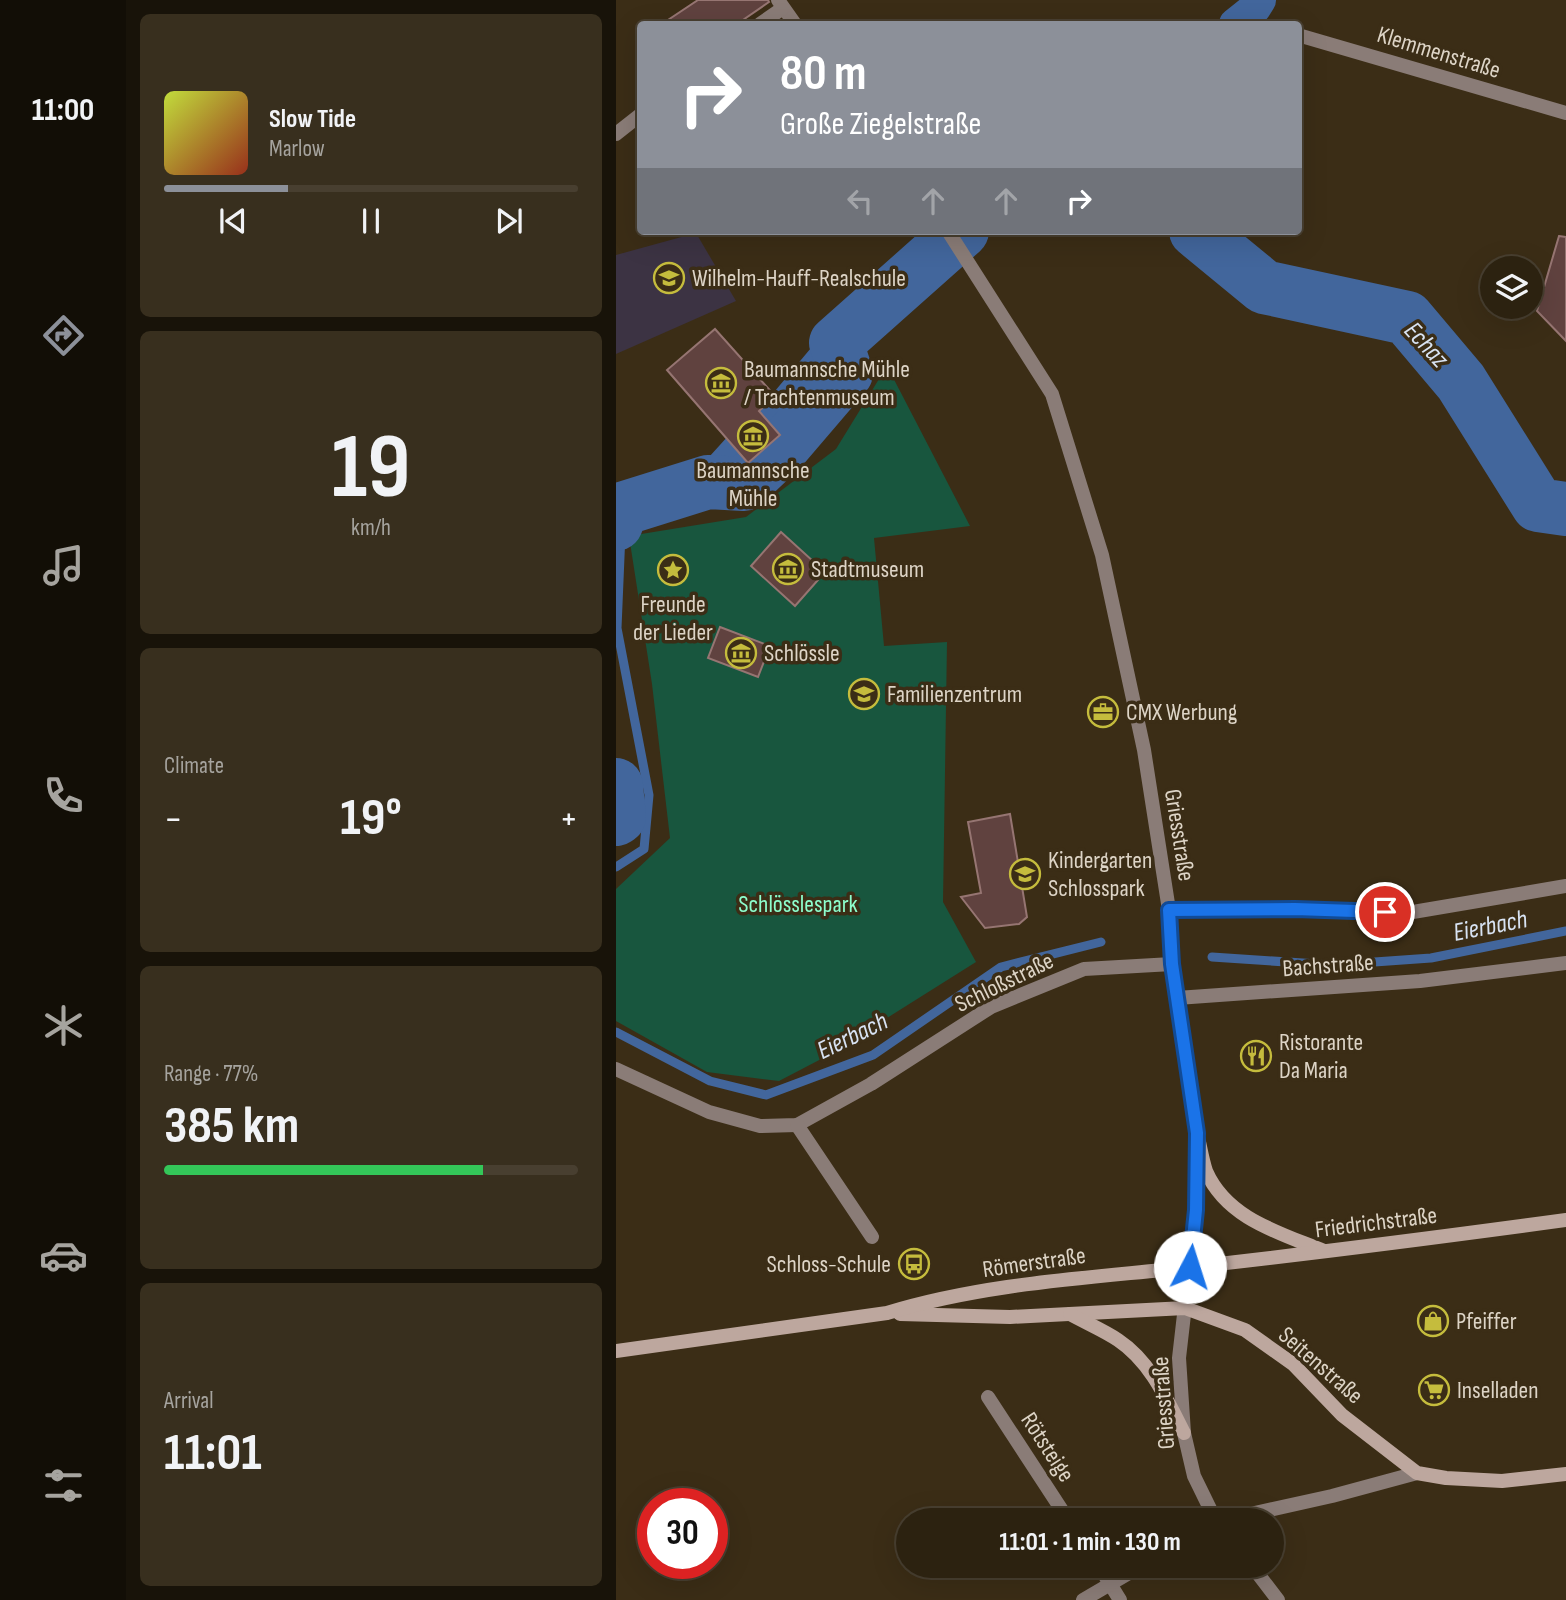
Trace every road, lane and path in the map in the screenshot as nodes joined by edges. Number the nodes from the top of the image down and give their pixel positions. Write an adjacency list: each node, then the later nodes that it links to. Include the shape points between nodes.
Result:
1 (780, 4): 2 (street); 3 (street)
2 (763, 21)
3 (794, 21)
4 (1302, 36): 5 (street, Klemmenstraße)
5 (1566, 113)
6 (637, 117): 7 (street)
7 (616, 134)
8 (950, 235): 10 (street, Griesstraße, via 1052,394 1102,555 1143,750)
9 (1566, 886): 10 (street, via 1407,913)
10 (1169, 910): 12 (street, Griesstraße)
11 (1566, 963): 13 (street, Bachstraße, via 1420,981)
12 (1172, 964): 13 (street, Griesstraße); 15 (street, Schloßstraße, via 1084,969 991,1007)
13 (1177, 998): 16 (street, Griesstraße)
14 (616, 1069): 15 (street, Schloßstraße, via 709,1112 760,1126)
15 (797, 1125): 18 (street)
16 (1197, 1133): 19 (main road, via 1206,1170 1219,1193 1253,1222); 20 (street, Griesstraße)
17 (1566, 1220): 19 (main road, Friedrichstraße)
18 (872, 1237)
19 (1326, 1252): 20 (main road, Friedrichstraße)
20 (1190, 1267): 21 (street, Griesstraße); 22 (main road, Römerstraße, via 1026,1285)
21 (1185, 1308): 23 (main road, Römerstraße); 26 (street, Griesstraße, via 1180,1358); 27 (main road, Seitenstraße, via 1245,1330 1293,1364 1342,1415)
22 (887, 1313): 23 (main road, Römerstraße, via 1010,1317); 24 (main road, Römerstraße)
23 (1069, 1313): 26 (main road, via 1120,1341 1146,1367)
24 (616, 1351)
25 (988, 1397): 29 (street, Rötsteige)
26 (1184, 1433): 30 (street, Griesstraße, via 1194,1476)
27 (1418, 1473): 28 (main road, Seitenstraße, via 1502,1481); 31 (street, Seitenstraße)
28 (1566, 1474)
29 (1061, 1508)
30 (1210, 1508)
31 (1277, 1508)
32 (1106, 1578): 35 (street)
33 (1122, 1578): 35 (street)
34 (1261, 1578): 38 (street)
35 (1111, 1585): 36 (street); 37 (street)
36 (1083, 1600)
37 (1120, 1600)
38 (1278, 1600)

